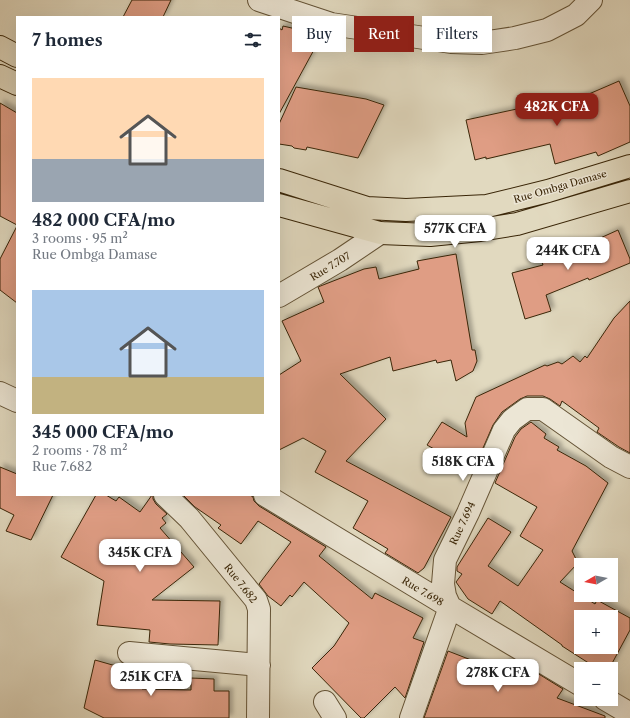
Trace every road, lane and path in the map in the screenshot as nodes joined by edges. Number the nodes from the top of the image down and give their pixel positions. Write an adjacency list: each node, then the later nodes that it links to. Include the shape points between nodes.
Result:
1 (591, 0): 2 (street, via 576,15 547,30 482,43 451,42 331,24)
2 (264, 1)
3 (0, 47): 4 (main road)
4 (16, 55)
5 (0, 76): 6 (main road)
6 (16, 84)
7 (630, 166): 8 (main road, Rue Ombga Damase, via 487,206 406,210 367,208)
8 (280, 180)
9 (630, 191): 11 (main road, via 518,224 430,234)
10 (280, 205): 11 (main road)
11 (380, 233): 12 (street, Rue 7.707)
12 (280, 295)
13 (0, 393): 14 (street)
14 (16, 401)
15 (630, 467): 18 (street, Rue 7.694, via 611,457 542,409 527,409 512,420 504,430 445,560 443,584)
16 (165, 496): 20 (street, Rue 7.682, via 189,518 256,600 260,609)
17 (267, 496): 18 (street, Rue 7.698)
18 (450, 607): 21 (street, Rue 7.698); 25 (street)
19 (128, 653): 20 (street)
20 (259, 665): 24 (street, Rue 7.682)
21 (574, 681)
22 (617, 706): 23 (street)
23 (627, 712)
24 (258, 718)
25 (411, 718)

